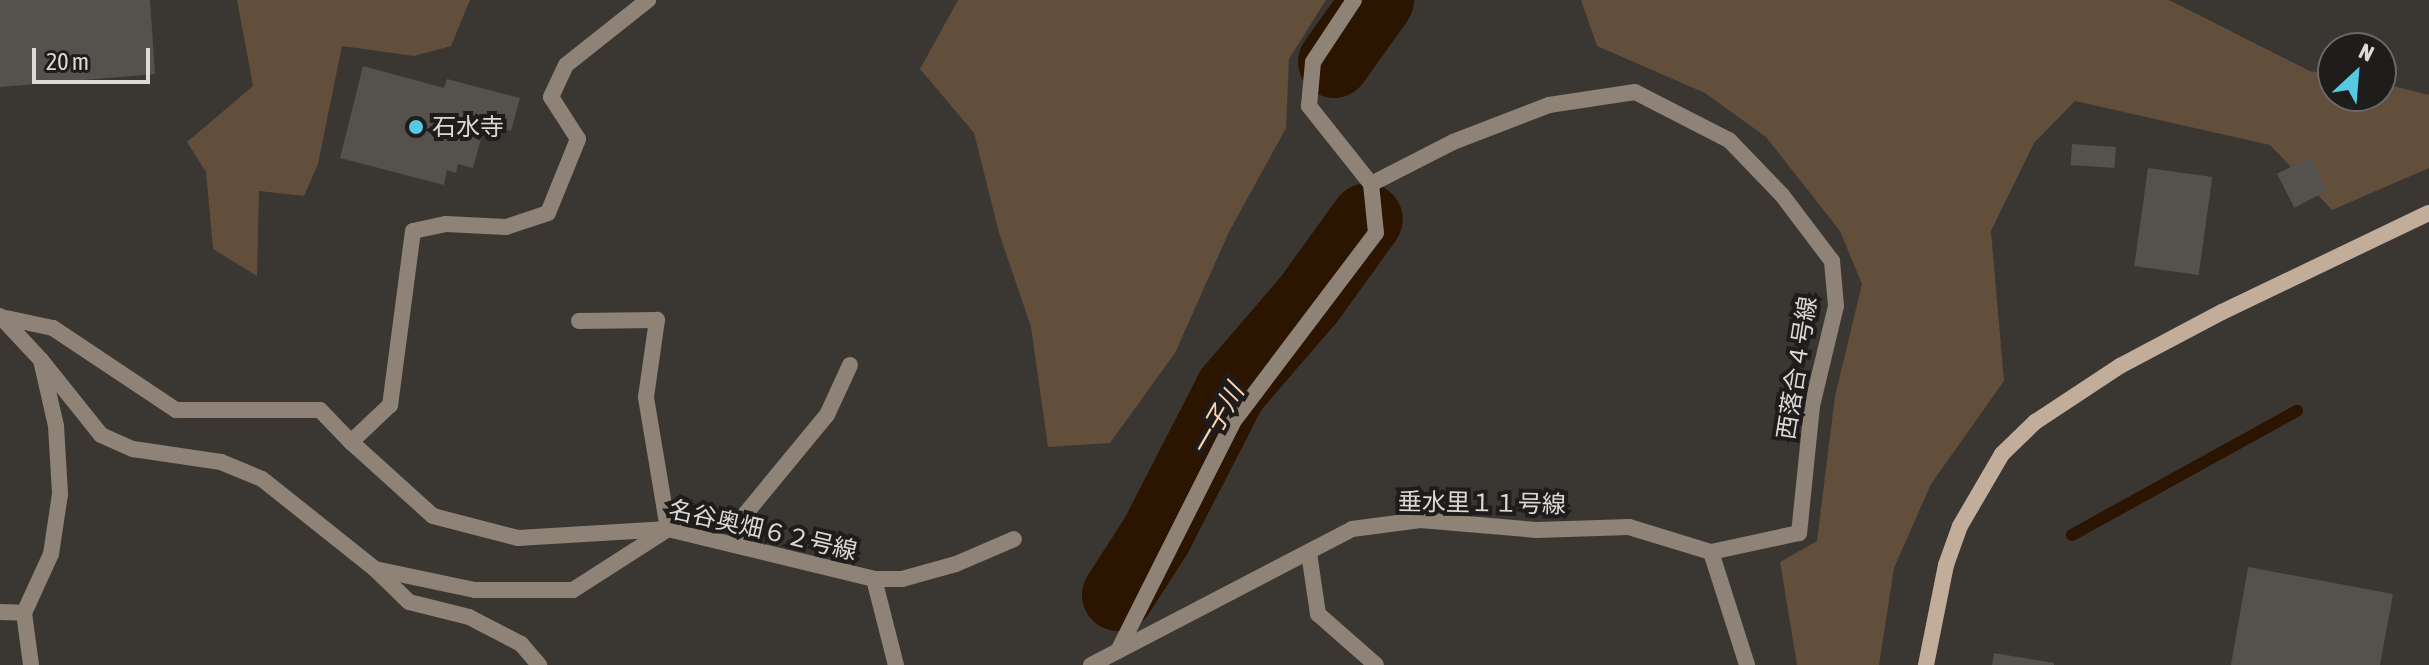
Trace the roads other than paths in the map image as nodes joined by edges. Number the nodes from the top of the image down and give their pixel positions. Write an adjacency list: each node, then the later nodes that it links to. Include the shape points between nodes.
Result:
1 (648, 0): 9 (street, via 566,65 551,97 578,139 548,213 506,227 446,224 413,231 390,405)
2 (1354, 0): 3 (street, via 1313,62 1309,106)
3 (1371, 184): 13 (street, 西落合４号線, via 1453,142 1549,105 1635,92 1729,140 1782,195 1832,261 1836,306 1812,406 1799,533); 19 (street, via 1376,233 1233,422 1159,560)
4 (2429, 213): 26 (street, via 2120,366 2035,422 2002,454 1960,526 1946,565)
5 (3, 317): 7 (street); 9 (street, 名谷奥畑６２号線, via 53,328 176,410 320,410)
6 (579, 321): 10 (street, via 657,320 646,397)
7 (41, 360): 15 (street, via 101,435 133,449 221,462 262,479); 18 (street, via 56,426 60,494 51,554)
8 (850, 365): 12 (street, via 827,415 737,524)
9 (351, 442): 10 (street, 名谷奥畑６２号線, via 433,516 518,538)
10 (668, 529): 12 (street, 名谷奥畑６２号線); 15 (street, via 573,590 475,590)
11 (1014, 539): 16 (street, via 942,568 902,579)
12 (749, 548): 16 (street, 名谷奥畑６２号線)
13 (1711, 552): 14 (street, 垂水里１１号線, via 1629,527 1537,530 1420,520 1352,529); 25 (street)
14 (1309, 553): 19 (street, 垂水里１１号線); 24 (street, via 1318,614)
15 (375, 569): 21 (street, via 409,602 469,617 521,644)
16 (874, 579): 22 (street, 名谷奥畑６２号線)
17 (0, 612): 18 (street)
18 (24, 613): 20 (street)
19 (1118, 651): 23 (street, 垂水里１１号線)
20 (31, 665)
21 (539, 665)
22 (896, 665)
23 (1091, 665)
24 (1376, 665)
25 (1747, 665)
26 (1926, 665)

